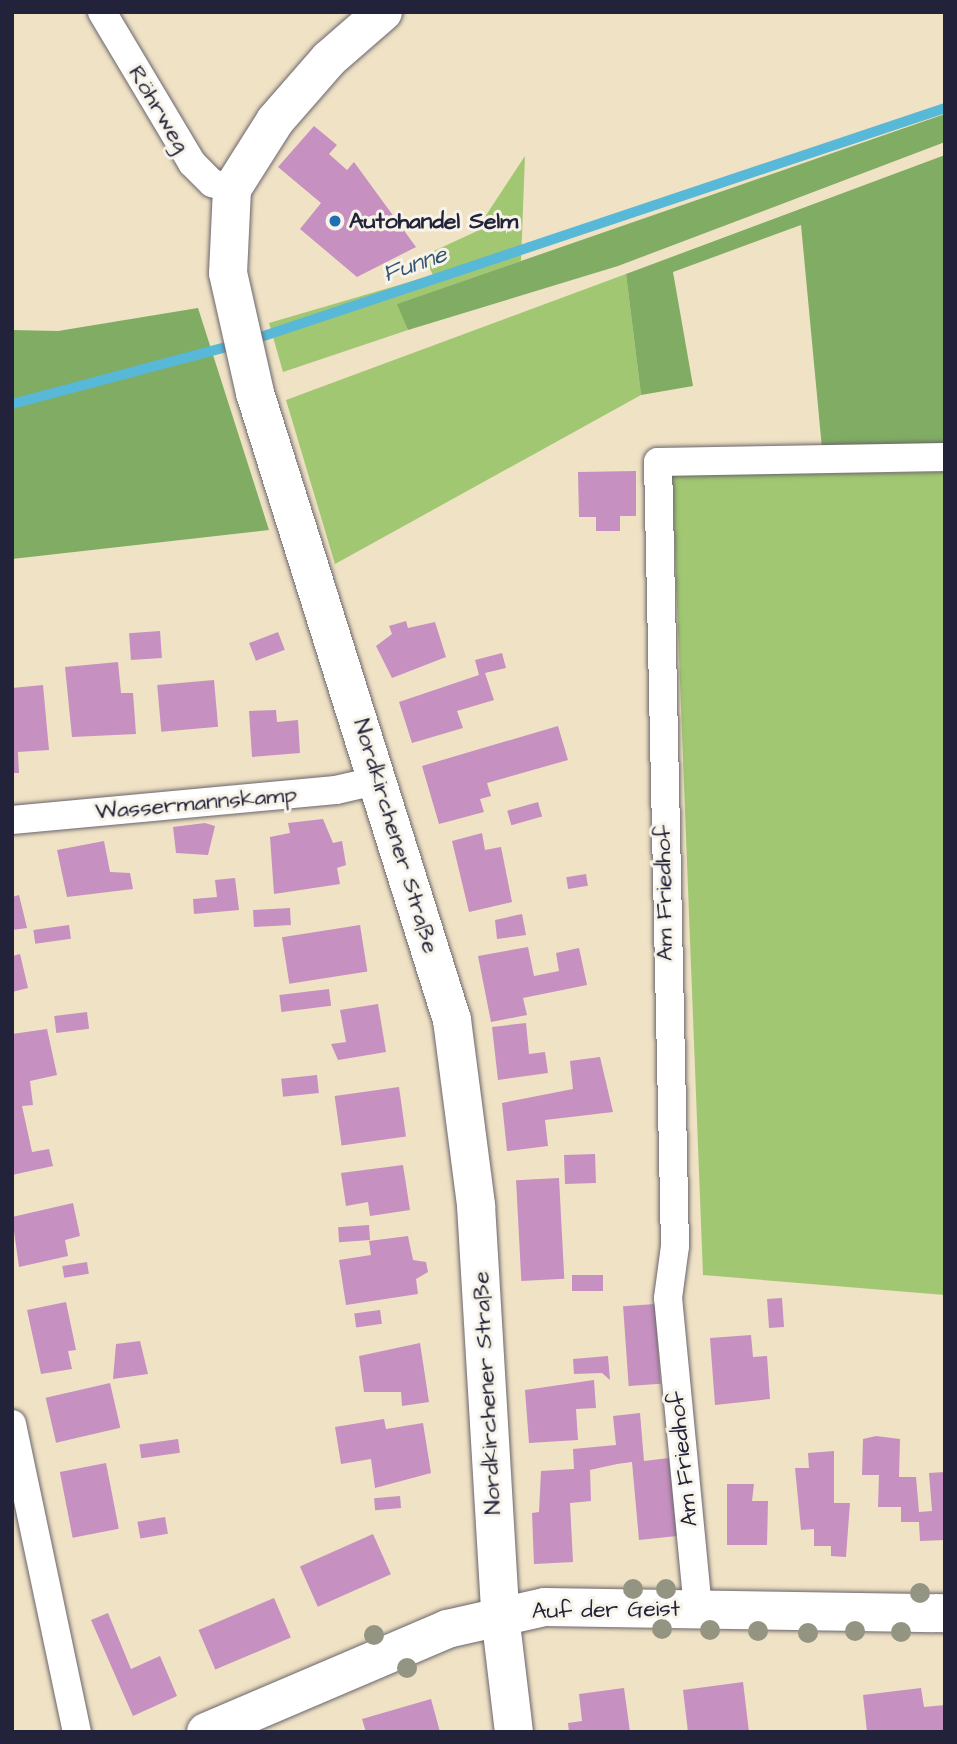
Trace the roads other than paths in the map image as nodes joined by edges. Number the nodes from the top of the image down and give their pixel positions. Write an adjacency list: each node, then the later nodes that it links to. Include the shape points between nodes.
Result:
1 (102, 12): 3 (street, Röhrweg, via 192,163 212,183)
2 (383, 12): 3 (street, Nordkirchener Straße, via 329,59 275,121)
3 (232, 189): 5 (street, Nordkirchener Straße, via 226,234 233,309)
4 (945, 457): 8 (street, Am Friedhof, via 658,462 675,1246 668,1298)
5 (379, 780): 6 (street, Wassermannskamp); 10 (street, Nordkirchener Straße, via 452,1020 476,1205)
6 (12, 820)
7 (12, 1424): 11 (street)
8 (698, 1609): 9 (street, Auf der Geist); 10 (street, Auf der Geist, via 545,1607)
9 (945, 1613)
10 (500, 1615): 12 (street, Auf der Geist, via 447,1629); 13 (street, Nordkirchener Straße)
11 (77, 1732)
12 (206, 1732)
13 (514, 1732)

